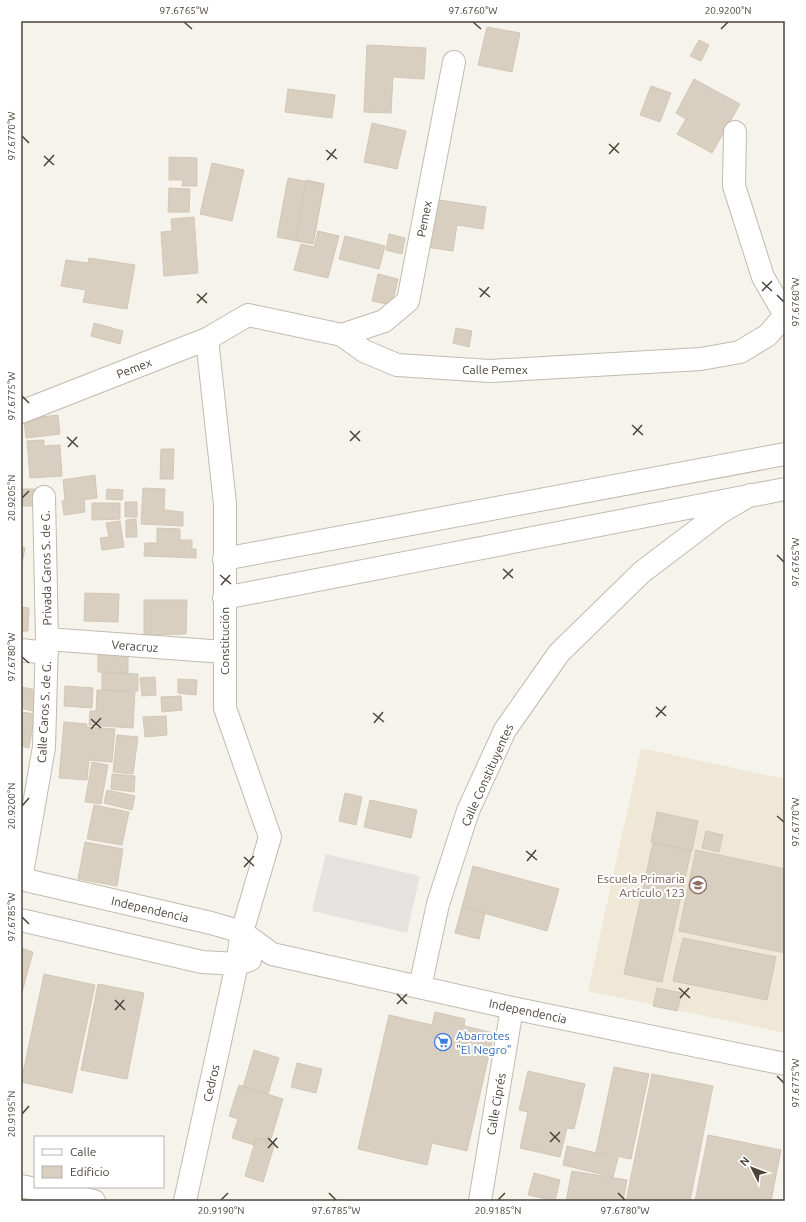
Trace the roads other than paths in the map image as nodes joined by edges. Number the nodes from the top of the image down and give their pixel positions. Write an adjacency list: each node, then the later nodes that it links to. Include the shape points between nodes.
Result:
1 (454, 62): 4 (street, Pemex, via 408,301 384,322)
2 (735, 132): 3 (street, via 734,186 763,277)
3 (785, 315): 4 (street, Calle Pemex, via 768,335 740,352 701,359 490,371 397,366 364,352)
4 (342, 335): 5 (street, Calle Pemex, via 248,315)
5 (207, 339): 6 (street, Pemex); 11 (street, Constitución, via 225,504)
6 (21, 412)
7 (785, 454): 11 (street)
8 (785, 489): 9 (street)
9 (750, 495): 12 (street); 21 (street, Calle Constituyentes, via 721,512 642,572 559,652 505,730 468,811 438,904)
10 (44, 497): 13 (street, Privada Caros S. de G.)
11 (224, 559): 12 (street, Constitución)
12 (224, 598): 15 (street, Constitución)
13 (47, 646): 14 (street, Veracruz); 15 (street, Veracruz); 16 (street, Calle Caros S. de G., via 44,748)
14 (21, 650)
15 (224, 652): 18 (street, Constitución, via 225,708 270,837)
16 (21, 879): 18 (street, Independencia)
17 (21, 920): 20 (street, Independencia, via 202,962)
18 (242, 932): 19 (street, Independencia); 20 (street, Constitución)
19 (272, 954): 20 (street, Independencia); 21 (street, Independencia)
20 (237, 964): 26 (street, Cedros)
21 (420, 987): 22 (street, Independencia)
22 (512, 1008): 23 (street, Independencia); 27 (street, Calle Ciprés)
23 (785, 1064)
24 (21, 1186): 25 (street)
25 (94, 1201)
26 (185, 1201)
27 (480, 1201)

